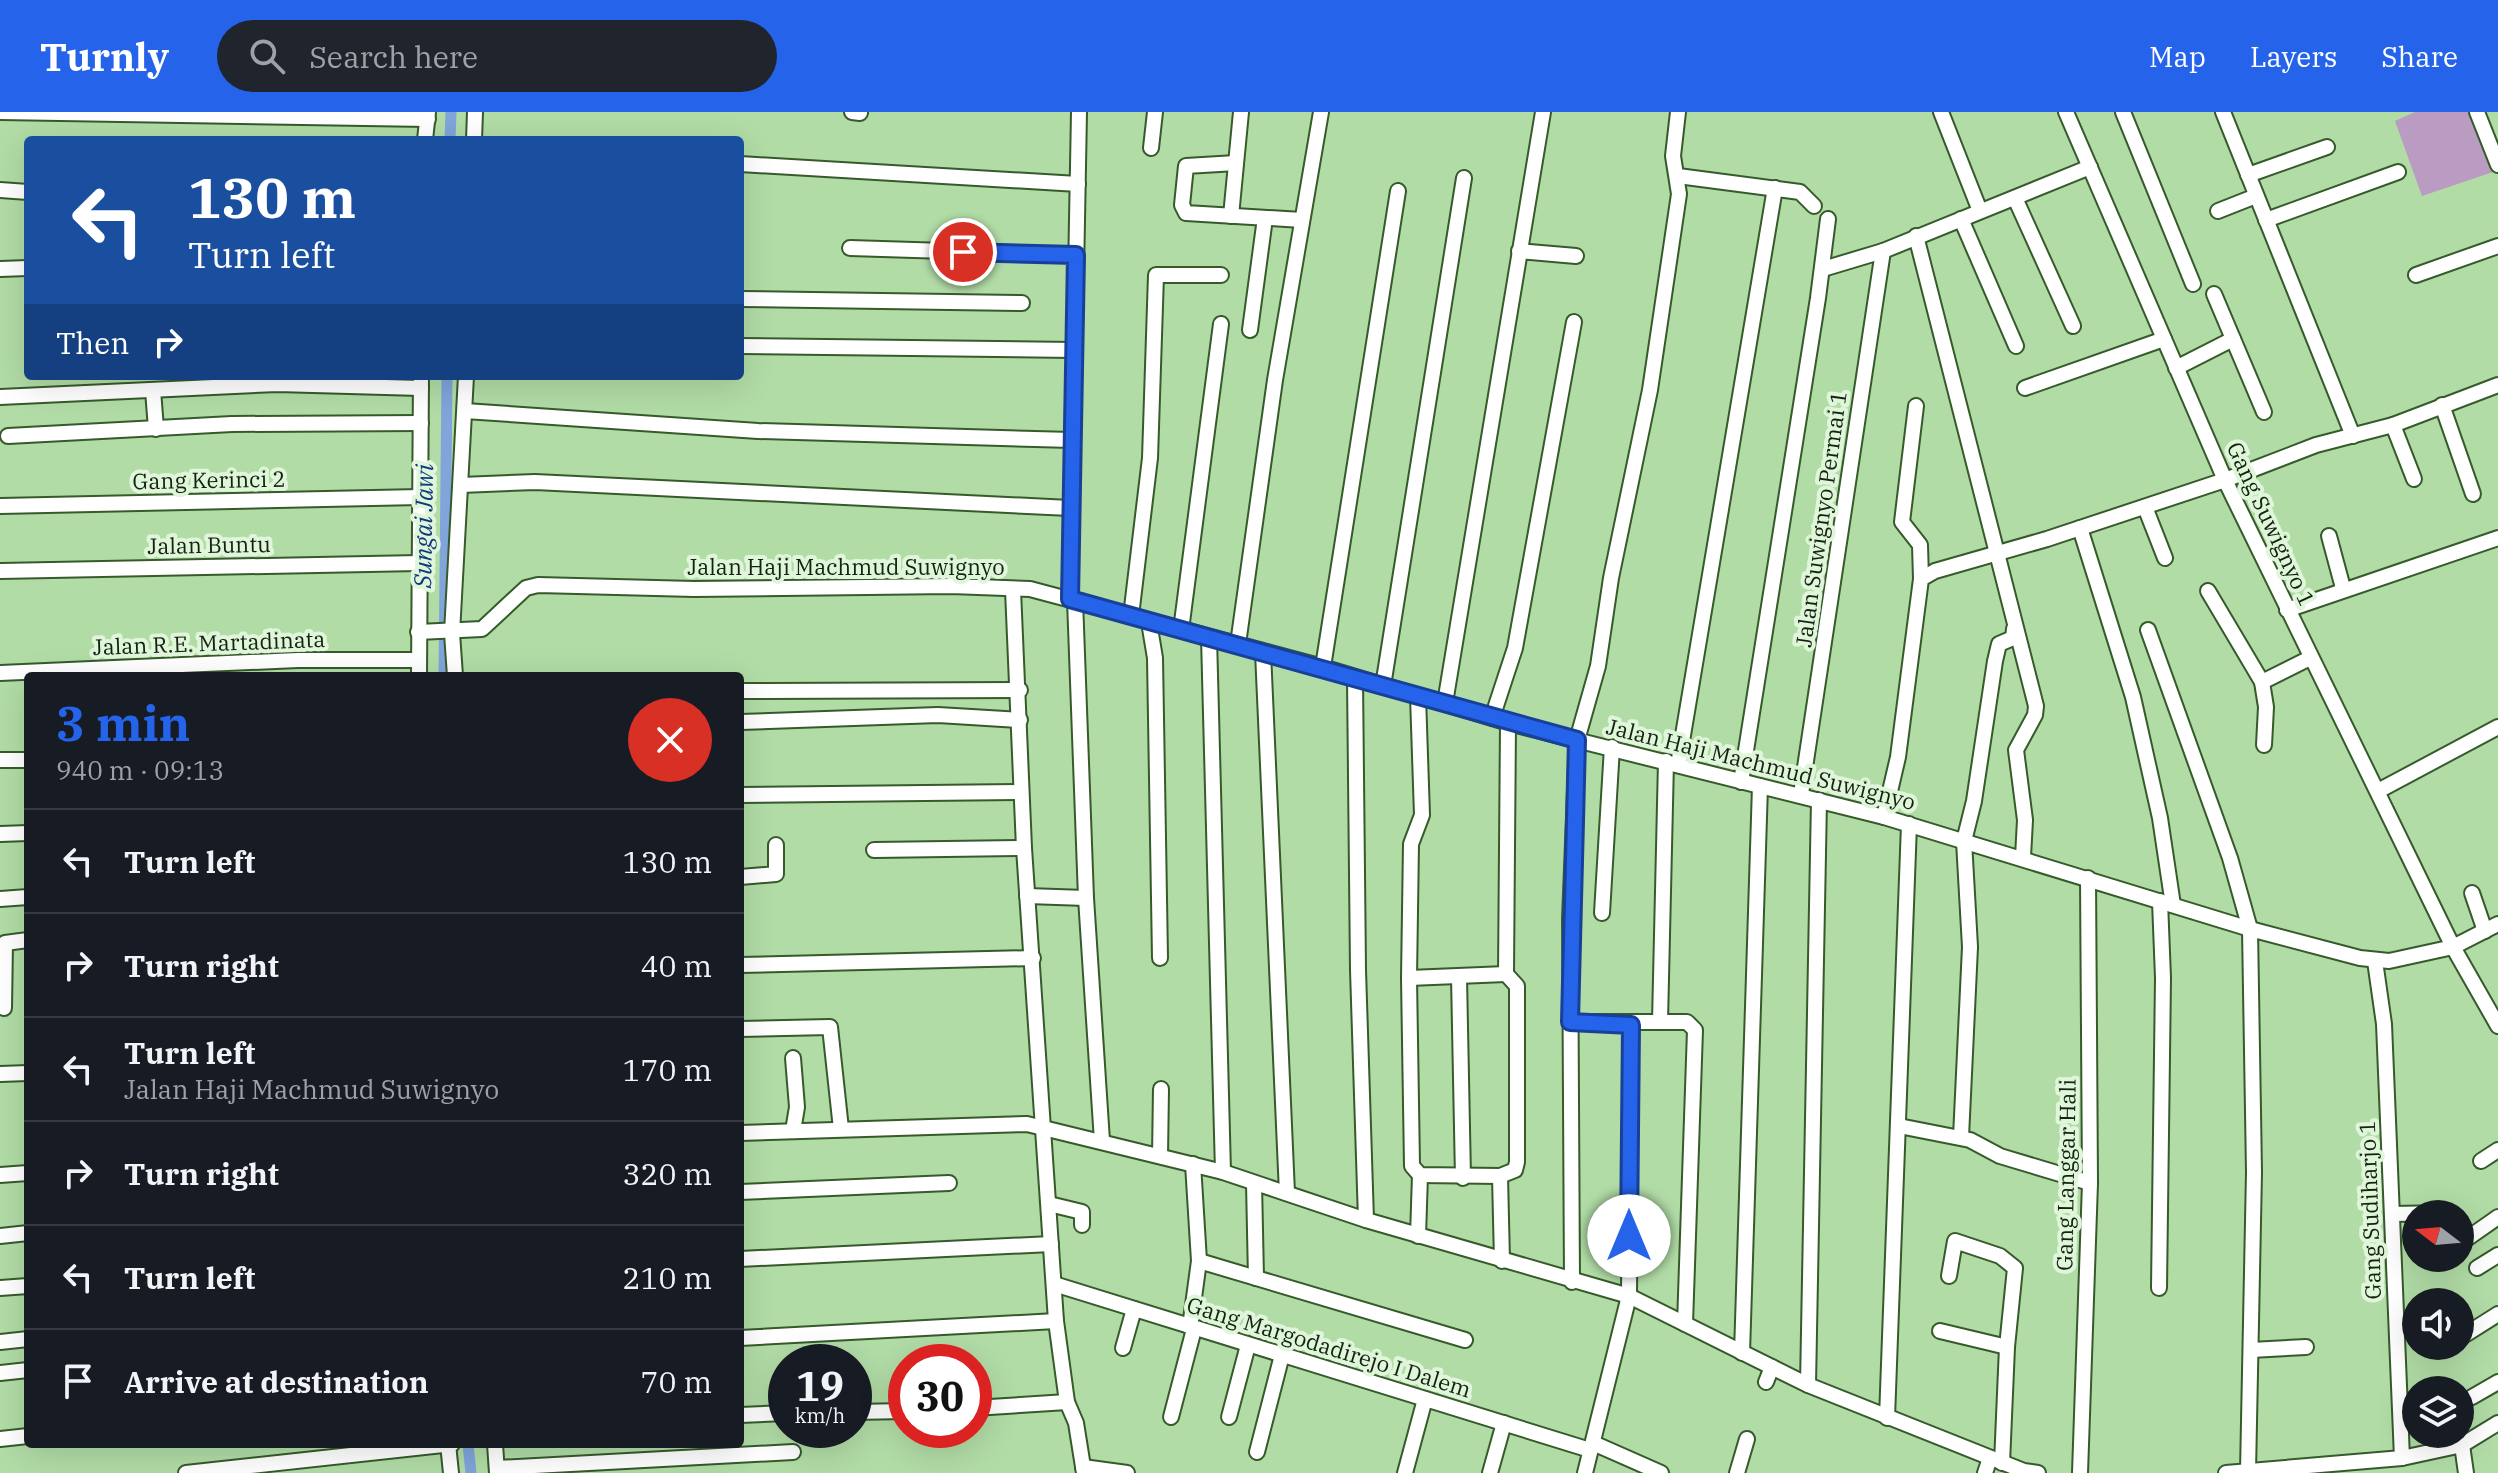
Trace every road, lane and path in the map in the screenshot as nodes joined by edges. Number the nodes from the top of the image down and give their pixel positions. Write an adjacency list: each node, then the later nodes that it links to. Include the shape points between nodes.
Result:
1 (0, 112): 16 (street)
2 (475, 112): 18 (street)
3 (852, 112): 14 (street)
4 (1079, 112): 29 (street)
5 (1155, 112): 20 (street)
6 (1241, 112): 21 (street)
7 (1321, 112): 43 (street)
8 (1543, 112): 48 (street)
9 (1678, 112): 27 (street, via 1673,156)
10 (1941, 112): 37 (street)
11 (2066, 112): 24 (street, Gang Suwignyo 1)
12 (2123, 112): 57 (street)
13 (2477, 112): 23 (street)
14 (860, 113)
15 (2229, 114): 26 (street)
16 (428, 116): 17 (street)
17 (426, 136)
18 (474, 136)
19 (2327, 147): 26 (street)
20 (1151, 148)
21 (1236, 163): 39 (street); 39 (street, via 1192,163 1183,169 1186,213)
22 (744, 164): 29 (street)
23 (2498, 165)
24 (2090, 167): 35 (street); 65 (street, Gang Suwignyo 1)
25 (2398, 172): 44 (street)
26 (2248, 175): 34 (street)
27 (1678, 176): 30 (street); 138 (street, via 1650,390 1598,666)
28 (1464, 178): 128 (street)
29 (1078, 184): 50 (street)
30 (1775, 188): 36 (street, via 1800,192); 143 (street)
31 (0, 190): 33 (street)
32 (1398, 191): 121 (street)
33 (24, 192)
34 (2256, 196): 38 (street); 44 (street)
35 (2015, 198): 37 (street); 63 (street)
36 (1814, 206)
37 (1980, 211): 42 (street)
38 (2218, 211)
39 (1231, 216): 40 (street)
40 (1265, 218): 43 (street); 64 (street)
41 (1828, 219): 54 (street)
42 (1961, 219): 45 (street); 68 (street)
43 (1302, 220): 116 (street)
44 (2266, 220): 85 (street)
45 (1916, 236): 49 (street); 98 (street)
46 (2498, 246): 56 (street)
47 (850, 248): 50 (street)
48 (1519, 251): 51 (street); 132 (street)
49 (1883, 251): 54 (street); 148 (street, Jalan Suwignyo Permai 1)
50 (1076, 255): 69 (street)
51 (1576, 256)
52 (24, 268): 53 (street)
53 (0, 269)
54 (1823, 269): 144 (street)
55 (1221, 275): 108 (street, via 1156,275 1150,458)
56 (2416, 275)
57 (2193, 284)
58 (2214, 294): 66 (street)
59 (744, 299): 60 (street)
60 (1022, 303)
61 (1574, 322): 133 (street, via 1515,648)
62 (1221, 324): 111 (street)
63 (2073, 326)
64 (1250, 330)
65 (2164, 339): 70 (street, Gang Suwignyo 1); 74 (street)
66 (2233, 339): 70 (street); 80 (street)
67 (744, 346): 69 (street)
68 (2016, 346)
69 (1074, 350): 86 (street)
70 (2176, 368): 88 (street, Gang Suwignyo 1)
71 (466, 380): 79 (street)
72 (421, 382): 75 (street); 81 (street)
73 (2498, 385): 77 (street)
74 (2025, 388)
75 (153, 390): 76 (street); 83 (street)
76 (0, 397)
77 (2442, 405): 82 (street); 90 (street)
78 (1916, 406): 102 (street, via 1902,522 1920,545)
79 (465, 411): 86 (street, via 758,431); 89 (street)
80 (2264, 412)
81 (421, 423): 83 (street); 91 (street)
82 (2393, 425): 85 (street); 87 (street)
83 (156, 429): 84 (street)
84 (8, 436)
85 (2353, 436): 88 (street)
86 (1072, 440): 94 (street)
87 (2414, 479)
88 (2225, 480): 93 (street); 107 (street, Gang Suwignyo 1)
89 (461, 485): 94 (street, via 535,482); 114 (street)
90 (2473, 494)
91 (420, 497): 92 (street, Gang Kerinci 2); 100 (street)
92 (0, 506)
93 (2145, 507): 95 (street); 99 (street)
94 (1070, 508): 106 (street)
95 (2080, 528): 98 (street); 167 (street, via 2133,697 2160,818)
96 (2329, 536): 103 (street)
97 (2498, 538): 103 (street)
98 (1996, 554): 102 (street); 110 (street)
99 (2165, 558)
100 (419, 563): 101 (street, Jalan Buntu); 113 (street)
101 (0, 571)
102 (1921, 579): 151 (street, via 1898,757)
103 (2343, 588): 107 (street)
104 (1013, 590): 106 (street, Jalan Haji Machmud Suwignyo); 114 (street, Jalan Haji Machmud Suwignyo, via 538,585 526,588 491,624); 129 (street)
105 (2208, 591): 127 (street)
106 (1072, 599): 108 (street, Jalan Haji Machmud Suwignyo); 165 (street)
107 (2287, 610): 118 (street, Gang Suwignyo 1)
108 (1131, 616): 109 (street, Jalan Haji Machmud Suwignyo)
109 (1149, 622): 111 (street, Jalan Haji Machmud Suwignyo); 174 (street, via 1155,658)
110 (2014, 628): 155 (street, via 2013,638 1999,644 1995,661); 159 (street, via 2036,706 2016,750 2025,820)
111 (1181, 630): 115 (street, Jalan Haji Machmud Suwignyo)
112 (2148, 630): 170 (street)
113 (423, 632): 114 (street, Jalan Haji Machmud Suwignyo); 120 (street)
114 (450, 633): 124 (street)
115 (1209, 637): 116 (street, Jalan Haji Machmud Suwignyo); 201 (street)
116 (1238, 644): 117 (street, Jalan Haji Machmud Suwignyo)
117 (1263, 652): 121 (street, Jalan Haji Machmud Suwignyo); 211 (street)
118 (2310, 658): 127 (street); 146 (street, Gang Suwignyo 1)
119 (298, 660): 120 (street, Jalan R.E. Martadinata); 122 (street); 125 (street, Jalan R.E. Martadinata)
120 (419, 660): 123 (street)
121 (1323, 667): 126 (street, Jalan Haji Machmud Suwignyo)
122 (299, 672)
123 (419, 672)
124 (455, 672)
125 (0, 673)
126 (1355, 679): 128 (street, Jalan Haji Machmud Suwignyo); 216 (street)
127 (2262, 682): 139 (street)
128 (1383, 686): 131 (street, Jalan Haji Machmud Suwignyo)
129 (1020, 690): 130 (street); 134 (street)
130 (744, 691)
131 (1418, 696): 132 (street, Jalan Haji Machmud Suwignyo); 179 (street, via 1422,815 1411,844)
132 (1445, 703): 133 (street, Jalan Haji Machmud Suwignyo)
133 (1492, 718): 136 (street, Jalan Haji Machmud Suwignyo)
134 (1020, 720): 135 (street, via 938,715); 147 (street)
135 (744, 722)
136 (1508, 723): 138 (street, Jalan Haji Machmud Suwignyo); 177 (street)
137 (2498, 727): 146 (street)
138 (1577, 740): 140 (street, Jalan Haji Machmud Suwignyo); 181 (street)
139 (2264, 745)
140 (1612, 747): 143 (street, Jalan Haji Machmud Suwignyo); 168 (street)
141 (0, 760): 142 (street)
142 (24, 760)
143 (1672, 763): 144 (street, Jalan Haji Machmud Suwignyo); 182 (street)
144 (1741, 782): 145 (street, Jalan Haji Machmud Suwignyo)
145 (1760, 786): 148 (street, Jalan Haji Machmud Suwignyo); 252 (street)
146 (2378, 791): 172 (street, Gang Suwignyo 1)
147 (1021, 792): 149 (street); 157 (street)
148 (1801, 794): 150 (street, Jalan Haji Machmud Suwignyo)
149 (744, 795)
150 (1819, 800): 151 (street, Jalan Haji Machmud Suwignyo); 259 (street)
151 (1884, 817): 152 (street, Jalan Haji Machmud Suwignyo)
152 (1909, 824): 155 (street, Jalan Haji Machmud Suwignyo); 191 (street)
153 (24, 833): 154 (street)
154 (0, 834)
155 (1964, 841): 159 (street, Jalan Haji Machmud Suwignyo); 195 (street, via 1970,947)
156 (776, 845): 160 (street, via 776,874)
157 (1024, 848): 158 (street); 163 (street)
158 (874, 850)
159 (2023, 857): 161 (street, Jalan Haji Machmud Suwignyo)
160 (744, 877)
161 (2088, 878): 167 (street, Jalan Haji Machmud Suwignyo); 209 (street, Gang Langgar Hali)
162 (2472, 893): 169 (street)
163 (1027, 896): 165 (street); 173 (street)
164 (24, 897): 166 (street)
165 (1086, 898): 196 (street)
166 (0, 899)
167 (2167, 903): 170 (street, Jalan Haji Machmud Suwignyo); 234 (street)
168 (1602, 913)
169 (2492, 927): 172 (street, Jalan Haji Machmud Suwignyo)
170 (2250, 929): 175 (street, Jalan Haji Machmud Suwignyo); 251 (street)
171 (24, 941): 180 (street, via 5,943)
172 (2453, 947): 175 (street, Jalan Haji Machmud Suwignyo); 184 (street, Gang Suwignyo 1)
173 (1033, 958): 176 (street); 190 (street)
174 (1160, 958)
175 (2375, 961): 213 (street, Gang Sudiharjo 1, via 2384,1024)
176 (744, 965)
177 (1506, 974): 178 (street); 205 (street, via 1517,986 1517,1162 1515,1170)
178 (1459, 977): 179 (street); 206 (street)
179 (1409, 978): 204 (street, via 1412,1166)
180 (4, 1008)
181 (1570, 1022): 183 (street); 230 (street)
182 (1660, 1022): 183 (street); 239 (street, via 1687,1022 1695,1030)
183 (1631, 1025): 235 (street)
184 (2498, 1026)
185 (744, 1029): 192 (street, via 830,1027)
186 (793, 1058): 193 (street)
187 (24, 1073): 188 (street)
188 (0, 1074)
189 (1161, 1089): 198 (street)
190 (1045, 1126): 192 (street); 196 (street); 212 (street)
191 (1899, 1126): 195 (street); 268 (street)
192 (841, 1129): 193 (street)
193 (793, 1131): 194 (street)
194 (744, 1133)
195 (1961, 1137): 209 (street, via 2000,1156)
196 (1102, 1141): 198 (street)
197 (2498, 1150): 199 (street)
198 (1160, 1156): 200 (street)
199 (2481, 1161)
200 (1193, 1164): 201 (street); 225 (street)
201 (1223, 1172): 208 (street)
202 (24, 1173): 203 (street)
203 (0, 1175)
204 (1420, 1175): 206 (street); 221 (street)
205 (1500, 1176): 206 (street); 226 (street)
206 (1463, 1178)
207 (949, 1183): 210 (street)
208 (1254, 1183): 211 (street); 229 (street)
209 (2090, 1183): 298 (street, Gang Langgar Hali)
210 (744, 1192)
211 (1287, 1193): 216 (street)
212 (1049, 1204): 217 (street, via 1082,1212); 222 (street)
213 (2392, 1214): 214 (street); 283 (street, Gang Sudiharjo 1)
214 (2402, 1214)
215 (2498, 1217): 219 (street)
216 (1366, 1220): 221 (street)
217 (1082, 1225)
218 (24, 1233): 220 (street)
219 (2474, 1234)
220 (0, 1236)
221 (1418, 1236): 226 (street)
222 (1051, 1244): 224 (street); 231 (street)
223 (2498, 1255): 227 (street)
224 (744, 1259)
225 (1199, 1261): 229 (street); 240 (street)
226 (1502, 1261): 230 (street)
227 (2477, 1268)
228 (1949, 1276): 248 (street, via 1955,1241 2011,1261 2015,1268)
229 (1256, 1278): 245 (street)
230 (1572, 1282): 235 (street)
231 (1054, 1284): 236 (street, Gang Margodadirejo I Dalem); 238 (street)
232 (24, 1286): 233 (street)
233 (0, 1288)
234 (2159, 1288)
235 (1629, 1296): 239 (street); 275 (street)
236 (1134, 1309): 240 (street, Gang Margodadirejo I Dalem); 250 (street)
237 (2498, 1314): 241 (street)
238 (1056, 1321): 243 (street); 262 (street)
239 (1685, 1324): 252 (street)
240 (1192, 1328): 247 (street, Gang Margodadirejo I Dalem); 266 (street)
241 (2474, 1329)
242 (1940, 1331): 248 (street)
243 (744, 1338)
244 (24, 1339): 246 (street)
245 (1465, 1340)
246 (0, 1342)
247 (1248, 1345): 253 (street, Gang Margodadirejo I Dalem); 267 (street)
248 (2007, 1347): 284 (street)
249 (2306, 1347): 251 (street)
250 (1123, 1348)
251 (2251, 1350): 287 (street)
252 (1742, 1353): 254 (street)
253 (1282, 1355): 261 (street, Gang Margodadirejo I Dalem); 282 (street)
254 (1772, 1367): 257 (street); 259 (street)
255 (24, 1370): 256 (street)
256 (0, 1373)
257 (1766, 1382)
258 (2498, 1382): 260 (street)
259 (1808, 1385): 268 (street)
260 (2474, 1396)
261 (1425, 1399): 269 (street, Gang Margodadirejo I Dalem); 291 (street)
262 (1067, 1402): 263 (street); 286 (street)
263 (992, 1407)
264 (768, 1414): 265 (street)
265 (744, 1415)
266 (1171, 1417)
267 (1229, 1417)
268 (1887, 1418): 284 (street)
269 (1504, 1423): 275 (street, Gang Margodadirejo I Dalem); 292 (street)
270 (2498, 1423): 272 (street)
271 (24, 1436): 273 (street)
272 (2474, 1438)
273 (0, 1439)
274 (1747, 1439): 295 (street)
275 (1592, 1446): 293 (street); 294 (street, Gang Margodadirejo I Dalem)
276 (414, 1448): 288 (street)
277 (450, 1448): 289 (street)
278 (495, 1448): 285 (street)
279 (2448, 1448): 283 (street)
280 (2462, 1448): 300 (street)
281 (793, 1452): 285 (street)
282 (1257, 1452)
283 (2402, 1458): 287 (street)
284 (1996, 1460): 296 (street); 297 (street)
285 (497, 1470)
286 (1084, 1470): 290 (street)
287 (2248, 1472): 299 (street)
288 (186, 1473)
289 (451, 1473)
290 (1127, 1473)
291 (1405, 1473)
292 (1490, 1473)
293 (1585, 1473)
294 (1661, 1473)
295 (1737, 1473)
296 (1985, 1473)
297 (2038, 1473)
298 (2080, 1473)
299 (2226, 1473)
300 (2466, 1473)

